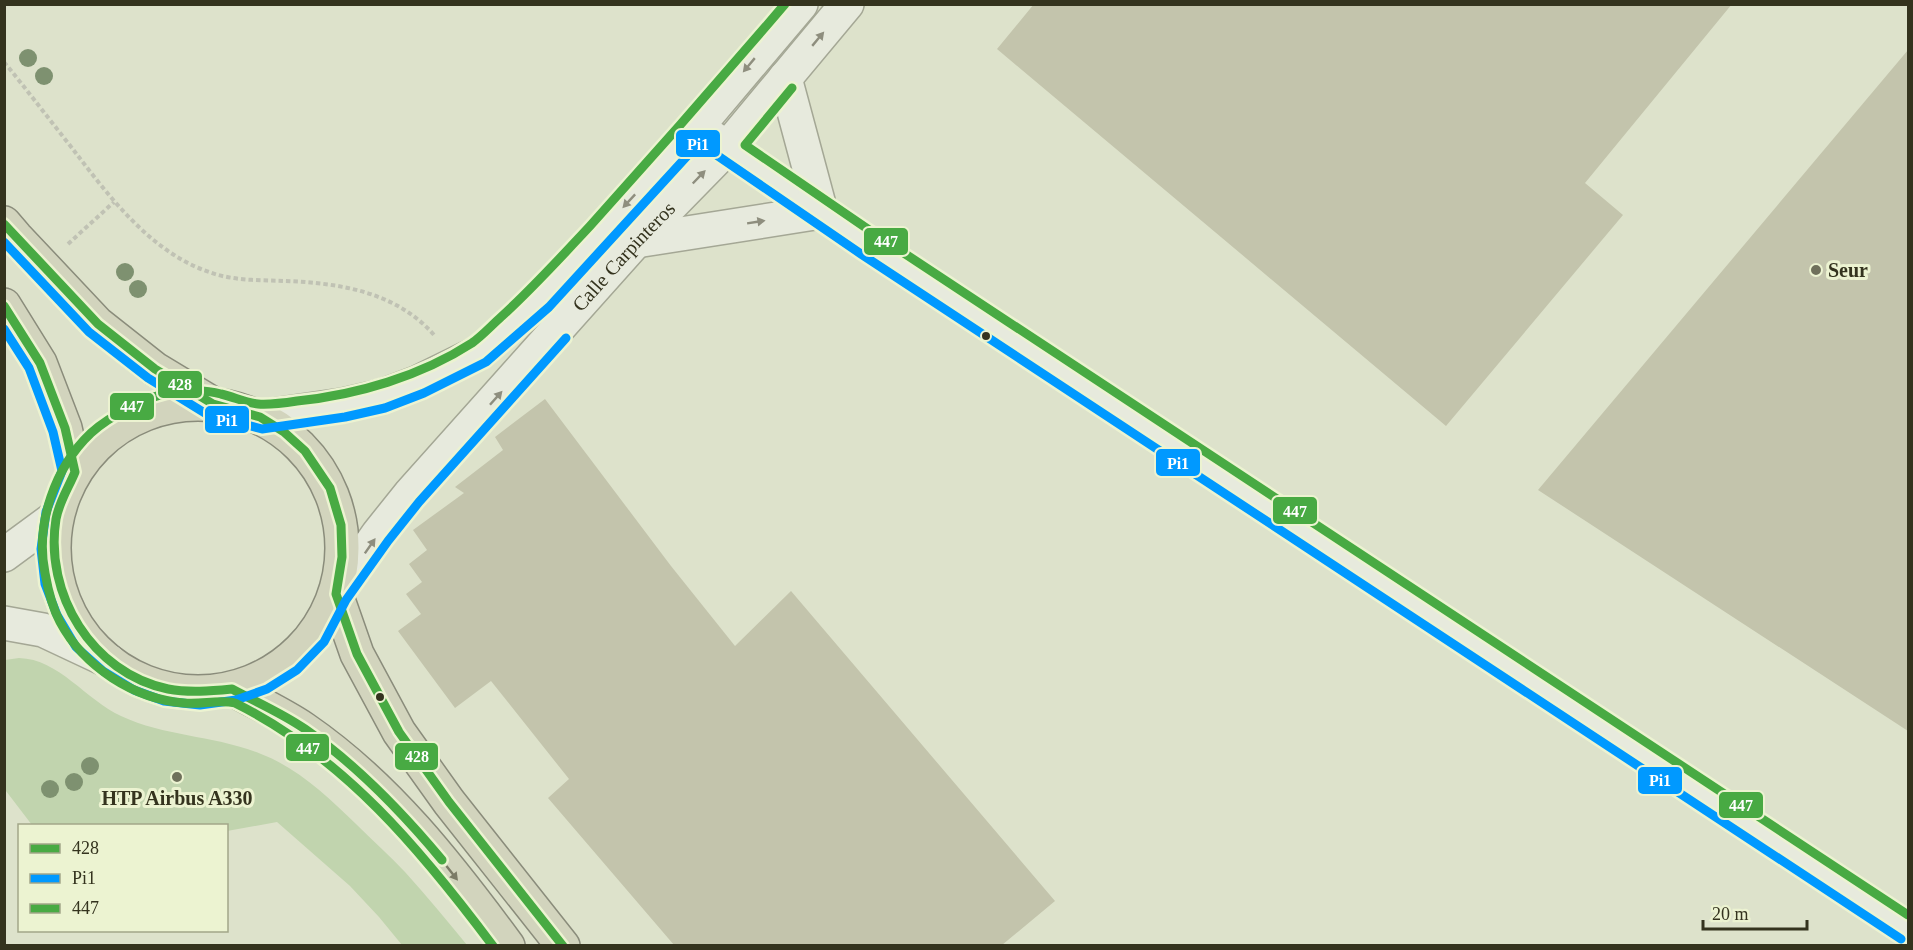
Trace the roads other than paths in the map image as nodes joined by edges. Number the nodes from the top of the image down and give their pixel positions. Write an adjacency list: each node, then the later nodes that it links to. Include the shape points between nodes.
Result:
1 (801, 4): 4 (street, Calle Carpinteros, one-way to 4)
2 (847, 4): 3 (street, Calle Carpinteros, one-way to 2)
3 (785, 78): 5 (street, Calle Carpinteros); 6 (street)
4 (697, 127): 5 (street); 11 (street, Calle Carpinteros, one-way to 11, via 540,298 480,352 382,396)
5 (727, 148): 6 (street); 8 (street, Calle Carpinteros, one-way to 5)
6 (821, 212): 8 (street, one-way to 6); 19 (street)
7 (4, 223): 10 (highway, via 98,324 155,369)
8 (636, 241): 15 (street, Calle Carpinteros, one-way to 8, via 410,494)
9 (4, 305): 12 (highway, via 40,363 65,428)
10 (213, 404): 11 (highway); 12 (highway, via 168,405 127,422 97,444)
11 (260, 417): 15 (highway, via 305,451 330,488 341,525 342,557)
12 (75, 472): 13 (highway)
13 (57, 516): 14 (street); 17 (highway, via 53,549 57,582 86,639)
14 (4, 555)
15 (336, 594): 18 (highway, via 314,635 288,662 262,678); 21 (highway, via 357,654 399,732 449,802)
16 (4, 623): 17 (street, via 43,630)
17 (109, 661): 18 (highway, via 138,679 167,689 200,693)
18 (232, 689): 20 (highway, one-way to 20, via 304,729 391,801)
19 (1908, 929)
20 (508, 945)
21 (563, 945)

